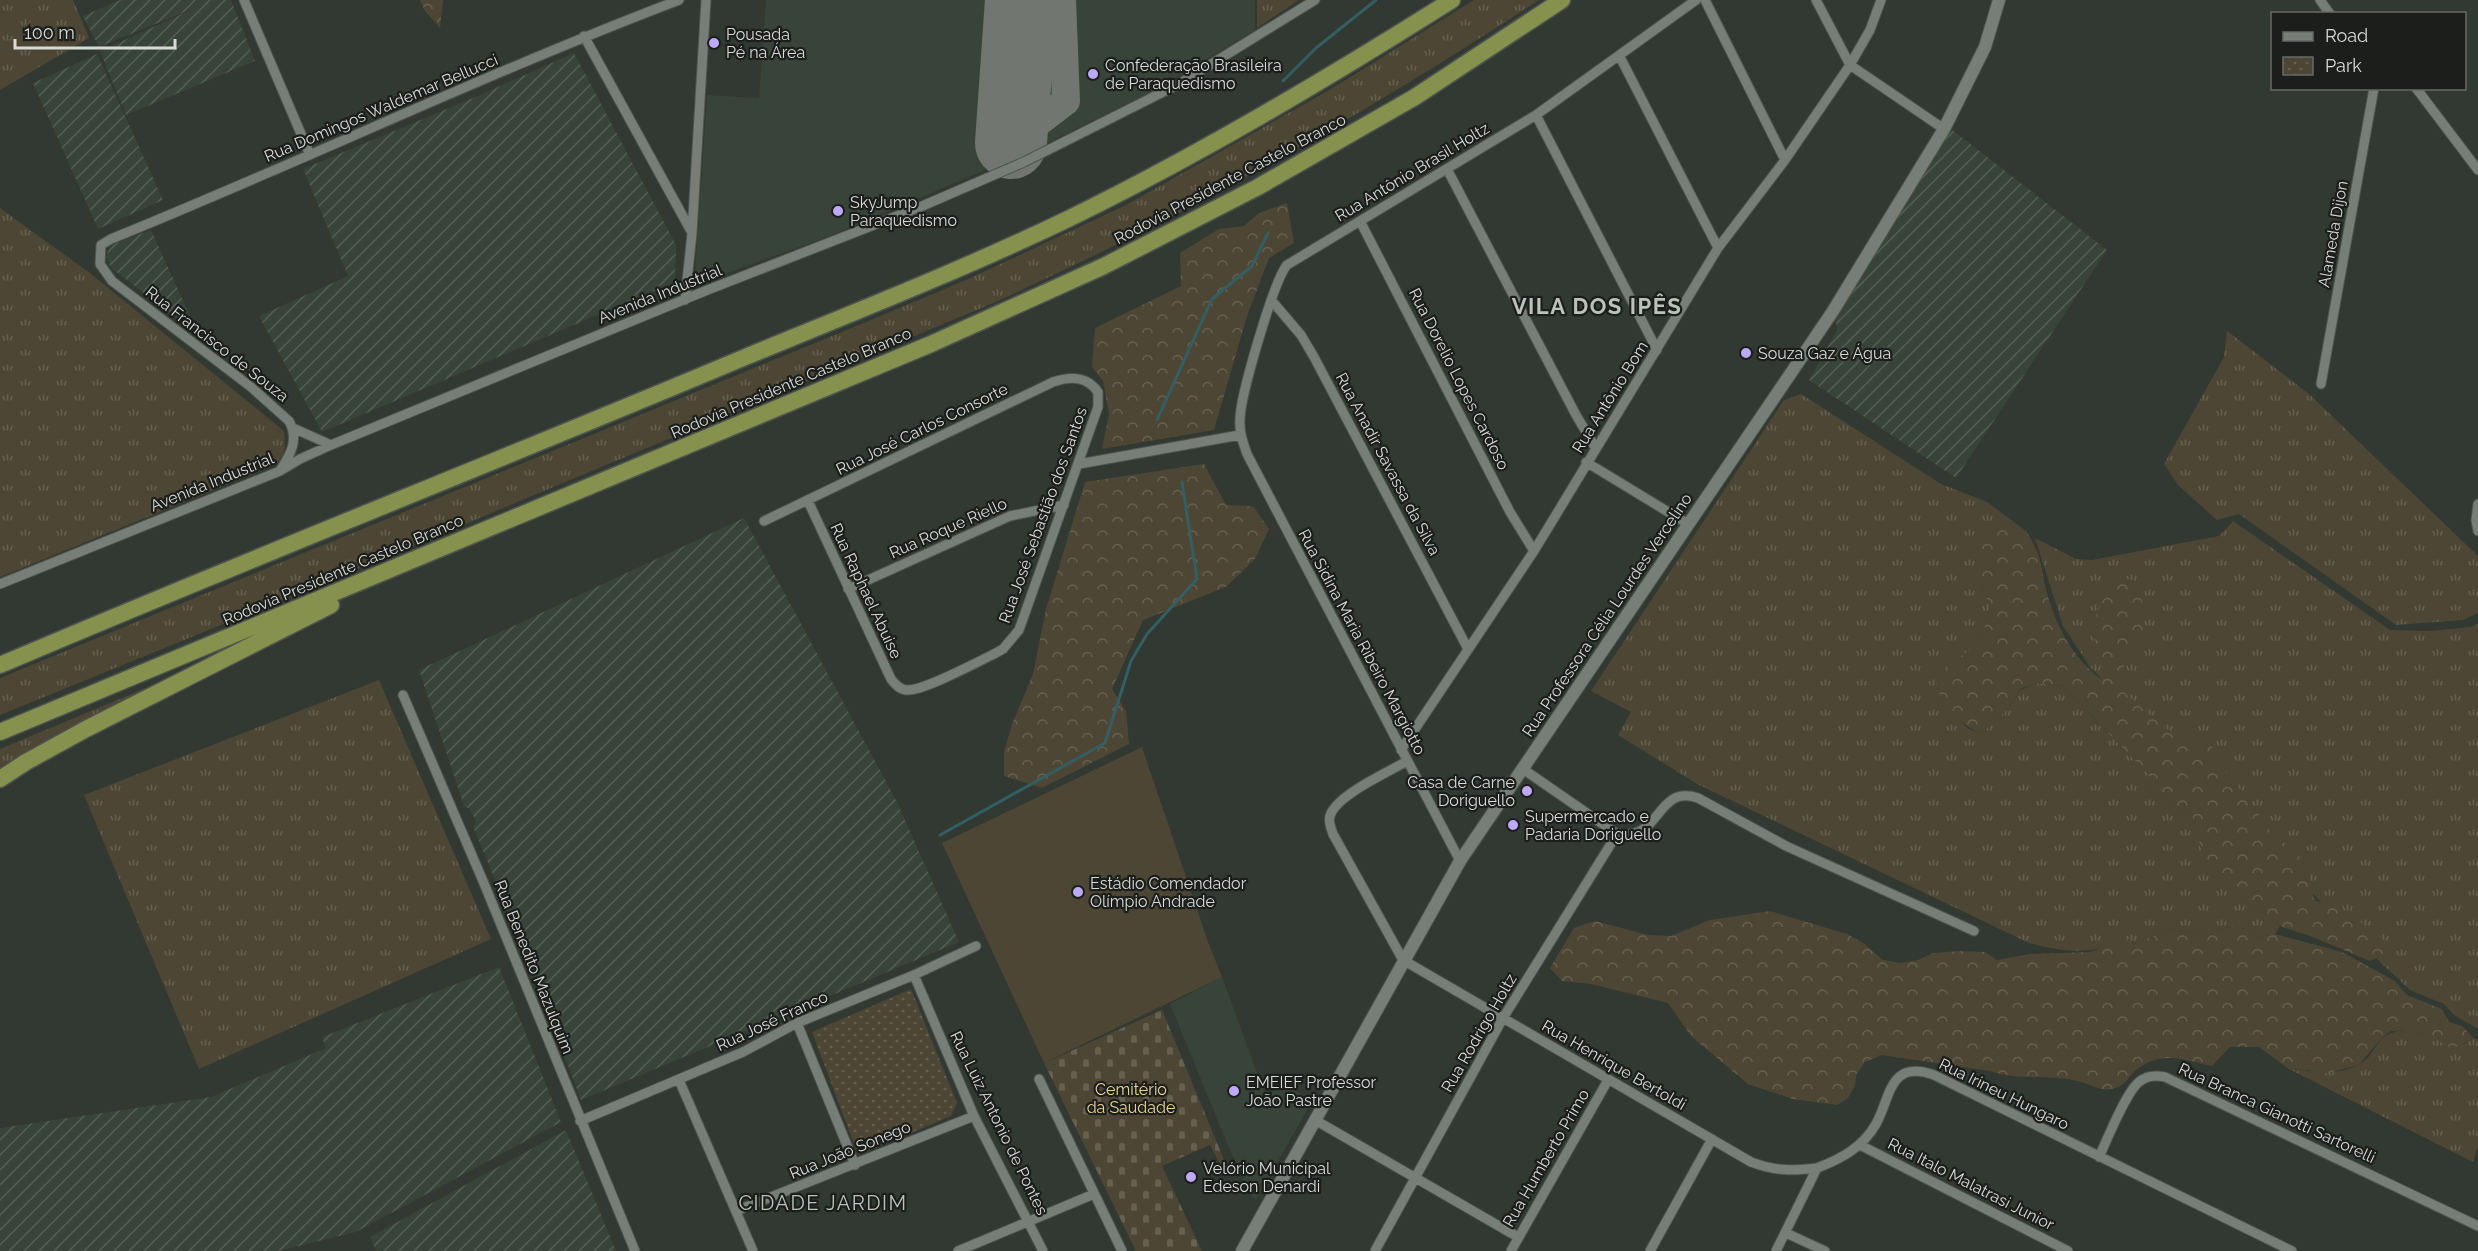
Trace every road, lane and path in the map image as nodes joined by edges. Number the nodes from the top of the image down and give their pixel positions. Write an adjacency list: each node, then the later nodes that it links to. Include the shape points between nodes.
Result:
1 (244, 0): 19 (street)
2 (678, 0): 12 (street, Rua Domingos Waldemar Bellucci)
3 (706, 0): 24 (street)
4 (1315, 0): 27 (street, Avenida Industrial, via 1179,84 1024,162)
5 (1452, 0): 49 (highway, via 1274,109 1065,220 552,438)
6 (1562, 0): 46 (highway, Rodovia Presidente Castelo Branco, via 1405,103 1258,187 1104,266 921,348)
7 (1696, 0): 13 (street, Rua Antônio Brasil Holtz)
8 (1705, 0): 20 (street)
9 (1816, 0): 14 (street)
10 (1881, 0): 14 (street, Rua Antônio Bom, via 1874,22)
11 (2000, 0): 18 (main road, Rua Professora Célia Lourdes Vercelino, via 1985,46)
12 (584, 36): 19 (street, Rua Domingos Waldemar Bellucci); 24 (street)
13 (1620, 57): 17 (street, Rua Antônio Brasil Holtz); 26 (street)
14 (1850, 65): 18 (street); 20 (street, Rua Antônio Bom)
15 (2374, 90): 30 (street, Alameda Dijon)
16 (2418, 90): 22 (street)
17 (1536, 115): 21 (street, Rua Antônio Brasil Holtz); 29 (street)
18 (1944, 129): 43 (main road, Rua Professora Célia Lourdes Vercelino, via 1838,304)
19 (310, 155): 25 (street, Rua Domingos Waldemar Bellucci, via 111,238)
20 (1785, 160): 26 (street, Rua Antônio Bom)
21 (1448, 169): 23 (street, Rua Antônio Brasil Holtz); 35 (street)
22 (2478, 170)
23 (1360, 220): 28 (street, Rua Antônio Brasil Holtz, via 1287,265); 45 (street, Rua Dorelio Lopes Cardoso, via 1510,512)
24 (692, 232): 27 (street)
25 (99, 248): 32 (street, Rua Francisco de Souza, via 100,264 112,280 251,387)
26 (1718, 248): 29 (street, Rua Antônio Bom)
27 (684, 300): 34 (street, Avenida Industrial)
28 (1272, 300): 33 (street, Rua Antônio Brasil Holtz, via 1241,408); 50 (street, Rua Anadir Savassa da Silva, via 1314,357)
29 (1657, 350): 35 (street, Rua Antônio Bom)
30 (2321, 384)
31 (1095, 387): 37 (street, Rua José Sebastião dos Santos, via 1100,397 1098,407); 39 (street, Rua José Carlos Consorte, via 1075,378 1053,382)
32 (293, 428): 34 (street); 38 (street, via 294,443)
33 (1240, 435): 37 (street); 56 (street, Rua Sidina Maria Ribeiro Margiotto)
34 (332, 445): 38 (street, Avenida Industrial)
35 (1595, 447): 36 (street, Rua Antônio Bom)
36 (1586, 462): 43 (street); 45 (street, Rua Antônio Bom)
37 (1079, 464): 41 (street, Rua José Sebastião dos Santos)
38 (280, 471): 47 (street, Avenida Industrial)
39 (808, 501): 42 (street, Rua José Carlos Consorte); 48 (street, Rua Raphael Abuise)
40 (2478, 504): 44 (street)
41 (1064, 506): 48 (street, Rua Roque Riello, via 1010,516); 53 (street, Rua José Sebastião dos Santos, via 1023,621 1012,640 984,659 934,682)
42 (764, 521)
43 (1688, 524): 58 (main road, Rua Professora Célia Lourdes Vercelino)
44 (2477, 529)
45 (1534, 550): 50 (street, Rua Antônio Bom)
46 (421, 557): 55 (highway, Rodovia Presidente Castelo Branco); 59 (highway, via 86,729)
47 (0, 584)
48 (848, 589): 53 (street, Rua Raphael Abuise, via 891,679)
49 (99, 622): 51 (highway); 52 (highway)
50 (1468, 649): 56 (street, Rua Antônio Bom)
51 (0, 655)
52 (0, 665)
53 (904, 690)
54 (403, 695): 73 (street, Rua Benedito Mazulquim)
55 (0, 732)
56 (1401, 750): 57 (street, Rua Sidina Maria Ribeiro Margiotto)
57 (1407, 761): 61 (street, Rua Sidina Maria Ribeiro Margiotto); 64 (street, via 1346,797 1332,810 1329,819 1338,845)
58 (1523, 769): 60 (street); 61 (main road, Rua Professora Célia Lourdes Vercelino)
59 (0, 779)
60 (1617, 834): 62 (street, via 1638,834 1667,803 1690,796 1786,846); 66 (street, Rua Rodrigo Holtz)
61 (1460, 861): 64 (main road, Rua Professora Célia Lourdes Vercelino)
62 (1974, 931)
63 (976, 946): 65 (street, Rua José Franco)
64 (1403, 960): 66 (street, Rua Henrique Bertoldi); 72 (main road, Rua Professora Célia Lourdes Vercelino)
65 (914, 975): 67 (street, Rua José Franco); 71 (street, Rua Luiz Antonio de Pontes)
66 (1503, 1018): 70 (street, Rua Henrique Bertoldi); 79 (street, Rua Rodrigo Holtz)
67 (798, 1023): 69 (street, Rua José Franco); 77 (street)
68 (1039, 1079): 80 (street)
69 (679, 1080): 73 (street, Rua José Franco); 81 (street)
70 (1608, 1080): 74 (street, Rua Henrique Bertoldi); 85 (street, Rua Humberto Primo)
71 (974, 1116): 77 (street, Rua João Sonego); 82 (street, Rua Luiz Antonio de Pontes)
72 (1315, 1120): 79 (street); 92 (main road, Rua Professora Célia Lourdes Vercelino)
73 (580, 1121): 87 (street, Rua Benedito Mazulquim)
74 (1712, 1139): 78 (street, Rua Henrique Bertoldi, via 1770,1169); 95 (street)
75 (1860, 1145): 76 (street, Rua Irineu Hungaro, via 1876,1124 1896,1080 1924,1072); 78 (street, Rua Irineu Hungaro); 98 (street, Rua Italo Malatrasi Junior)
76 (2099, 1157): 83 (street, Rua Branca Gianotti Sartorelli, via 2134,1086 2157,1075); 86 (street, Rua Irineu Hungaro)
77 (855, 1165): 81 (street, Rua João Sonego)
78 (1818, 1168): 84 (street)
79 (1414, 1176): 85 (street); 93 (street, Rua Rodrigo Holtz)
80 (1094, 1194): 82 (street); 91 (street)
81 (736, 1211): 88 (street)
82 (1029, 1221): 89 (street); 90 (street, Rua Luiz Antonio de Pontes)
83 (2478, 1226)
84 (1786, 1233): 96 (street); 97 (street)
85 (1518, 1237): 94 (street, Rua Humberto Primo)
86 (2287, 1250)
87 (635, 1251)
88 (753, 1251)
89 (958, 1251)
90 (1043, 1251)
91 (1122, 1251)
92 (1242, 1251)
93 (1375, 1251)
94 (1511, 1251)
95 (1650, 1251)
96 (1776, 1251)
97 (1825, 1251)
98 (2068, 1251)

